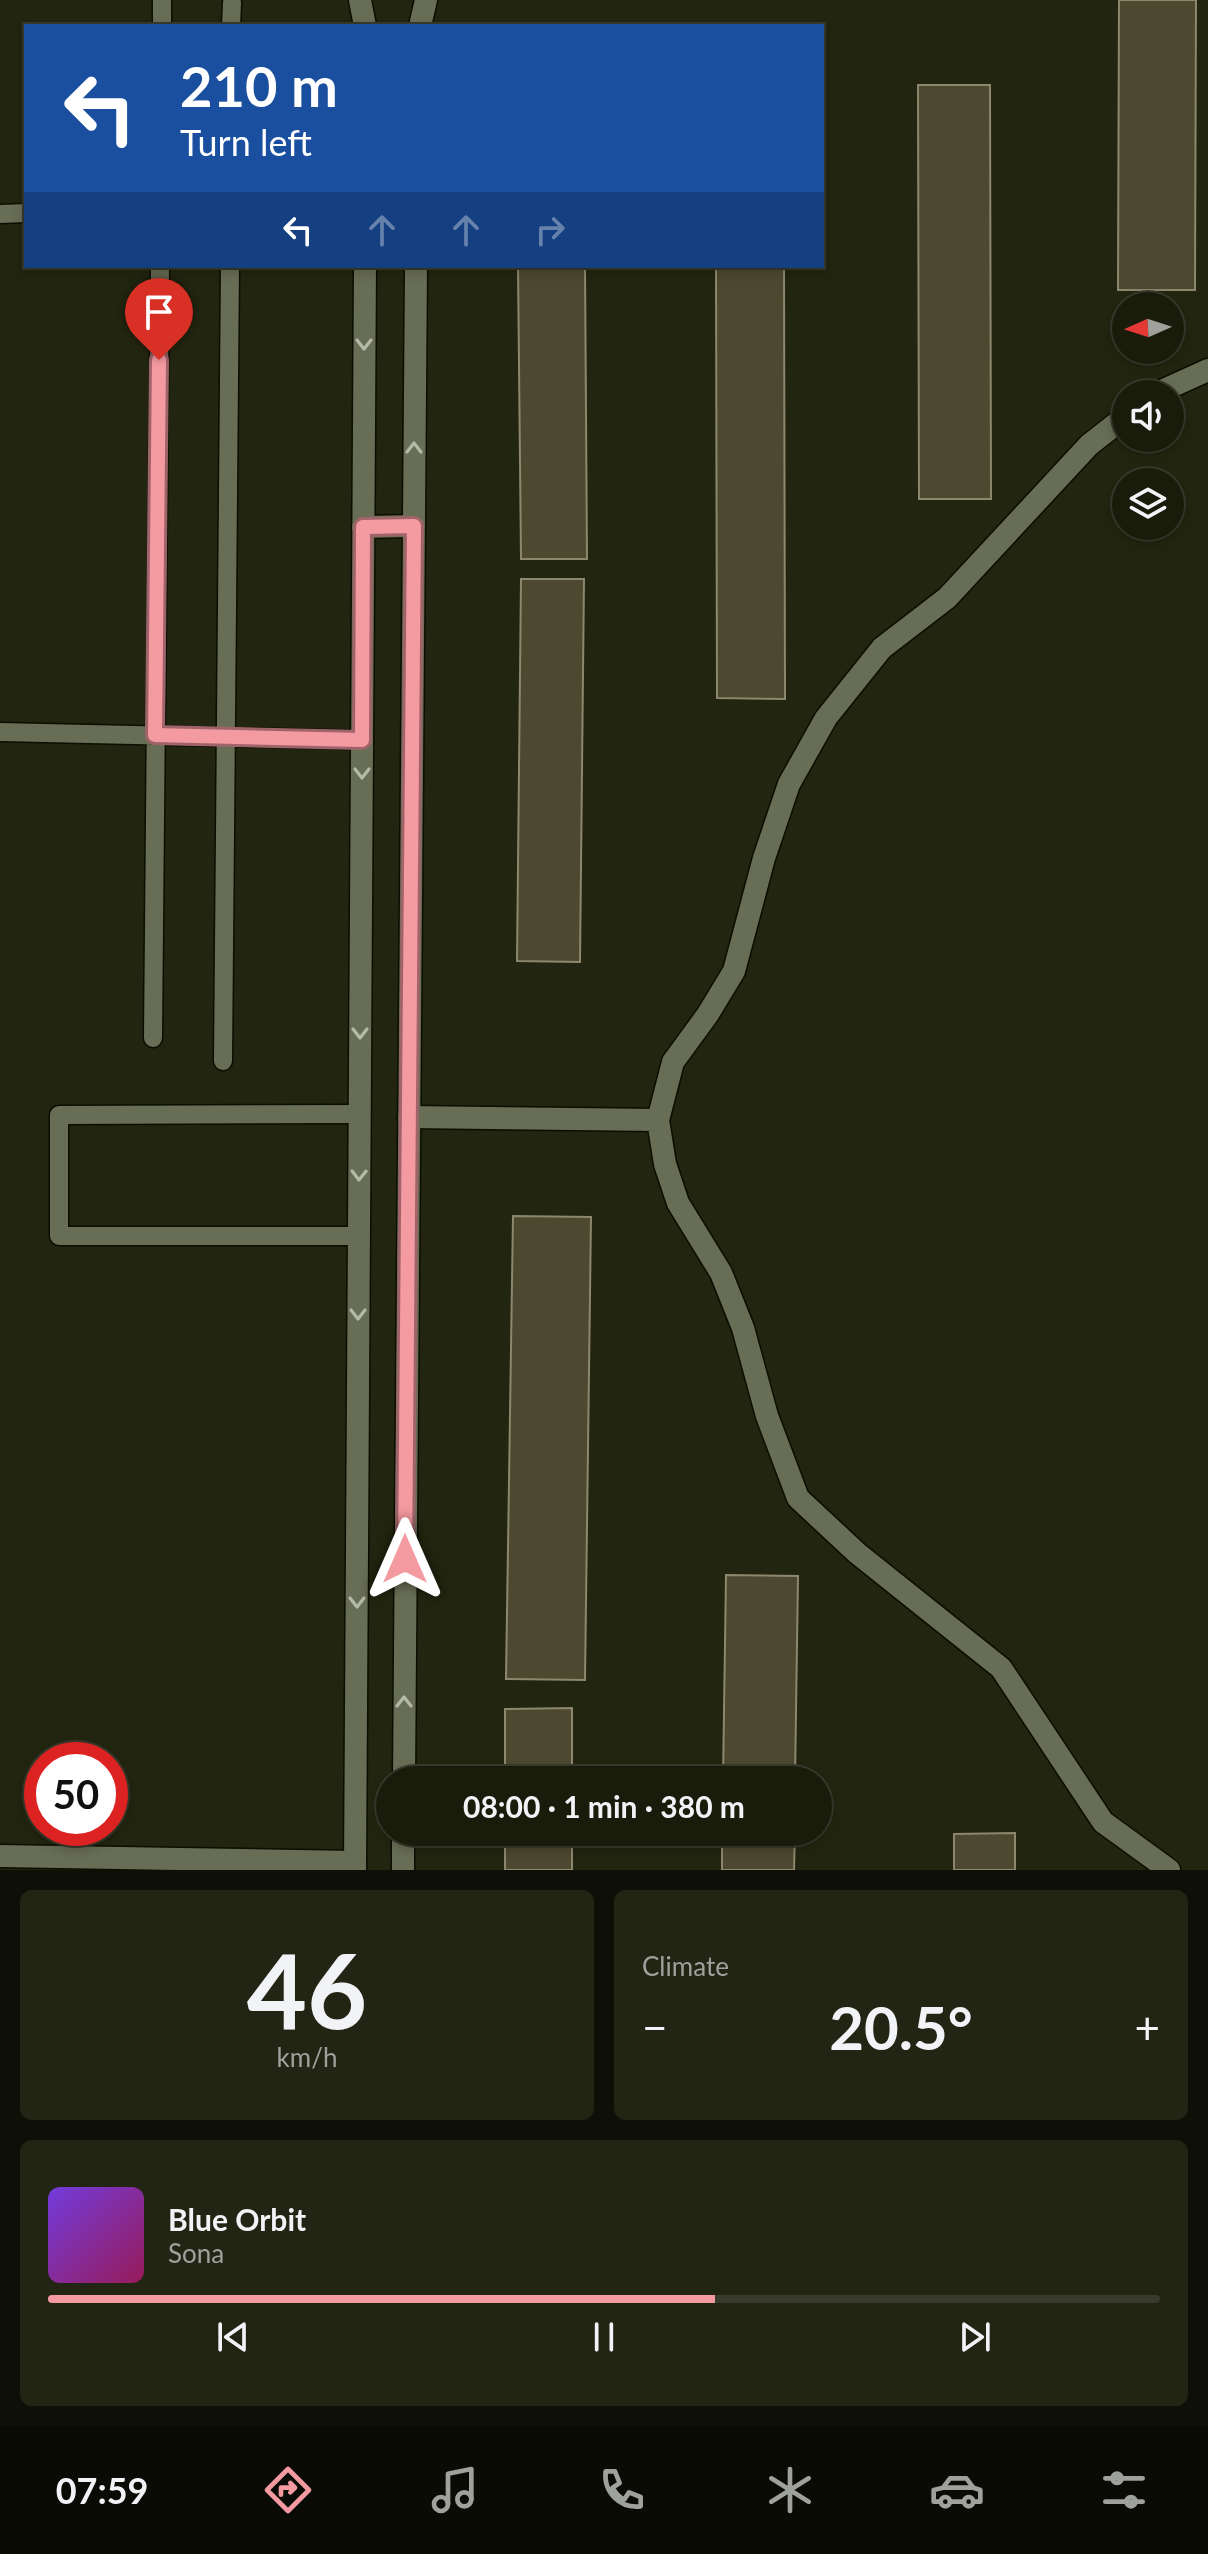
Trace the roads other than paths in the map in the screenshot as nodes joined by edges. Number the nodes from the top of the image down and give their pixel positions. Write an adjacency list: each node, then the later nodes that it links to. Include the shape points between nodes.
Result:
1 (162, 0): 5 (lane)
2 (360, 0): 7 (main road)
3 (426, 0): 8 (main road)
4 (232, 3): 6 (lane)
5 (162, 24)
6 (231, 24)
7 (365, 24)
8 (420, 24)
9 (24, 213): 10 (lane)
10 (0, 214)
11 (160, 268): 21 (lane)
12 (230, 268): 22 (lane)
13 (365, 268): 19 (main road, one-way to 19)
14 (416, 268): 18 (main road, one-way to 14)
15 (1208, 370): 16 (main road)
16 (1184, 381)
17 (1112, 427): 28 (main road, via 1089,445 947,598 882,648 826,718 789,784 734,971 673,1062)
18 (414, 526): 19 (main road); 27 (main road)
19 (363, 527): 23 (main road)
20 (0, 732): 21 (lane)
21 (155, 735): 22 (lane); 24 (lane)
22 (226, 737): 23 (lane); 25 (lane)
23 (362, 740): 26 (main road, one-way to 26)
24 (153, 1038)
25 (223, 1061)
26 (360, 1114): 29 (main road, one-way to 29); 29 (lane, via 59,1115 59,1236)
27 (409, 1117): 28 (main road); 30 (main road, one-way to 27)
28 (658, 1120): 35 (main road, via 678,1203 721,1273 798,1498 857,1553 1001,1668 1103,1822)
29 (359, 1236): 33 (main road, one-way to 33)
30 (404, 1766)
31 (403, 1846): 34 (main road)
32 (0, 1856): 33 (main road)
33 (355, 1866)
34 (403, 1870)
35 (1169, 1870)

